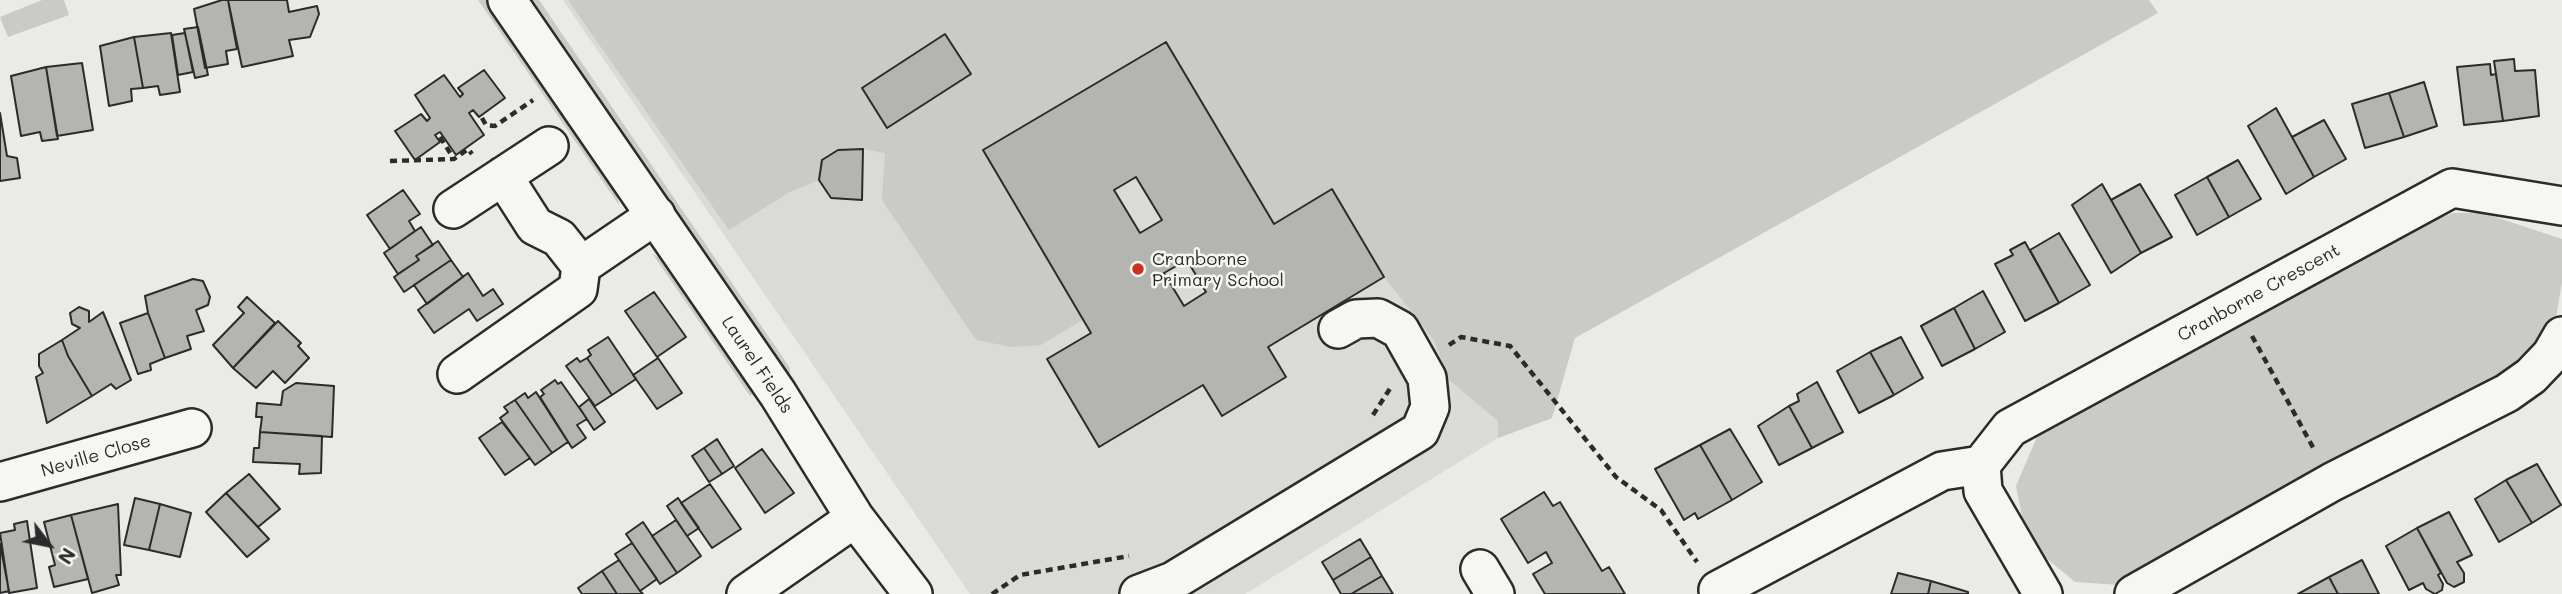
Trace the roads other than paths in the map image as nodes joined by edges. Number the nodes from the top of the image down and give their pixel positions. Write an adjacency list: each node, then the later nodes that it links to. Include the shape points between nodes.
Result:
1 (507, 0): 6 (street, Laurel Fields)
2 (549, 146): 3 (street)
3 (498, 180): 5 (street); 7 (street, via 535,226 559,238)
4 (2562, 206): 12 (street, Cranborne Crescent, via 2452,188 2010,428)
5 (453, 209)
6 (656, 215): 7 (street); 14 (street, Laurel Fields, via 778,394)
7 (582, 266): 10 (street, via 578,289)
8 (1338, 329): 18 (street, via 1356,319 1378,318 1401,330 1427,379 1430,407 1420,431 1173,581)
9 (2562, 336): 20 (street, via 2531,376 2507,393 2332,482)
10 (457, 374)
11 (192, 428): 13 (street, Neville Close)
12 (1981, 465): 15 (street, via 1942,471); 19 (street, via 1983,491)
13 (0, 482)
14 (855, 518): 16 (street); 17 (street, Laurel Fields)
15 (1718, 590)
16 (746, 594)
17 (913, 594)
18 (1139, 594)
19 (2043, 594)
20 (2134, 594)

